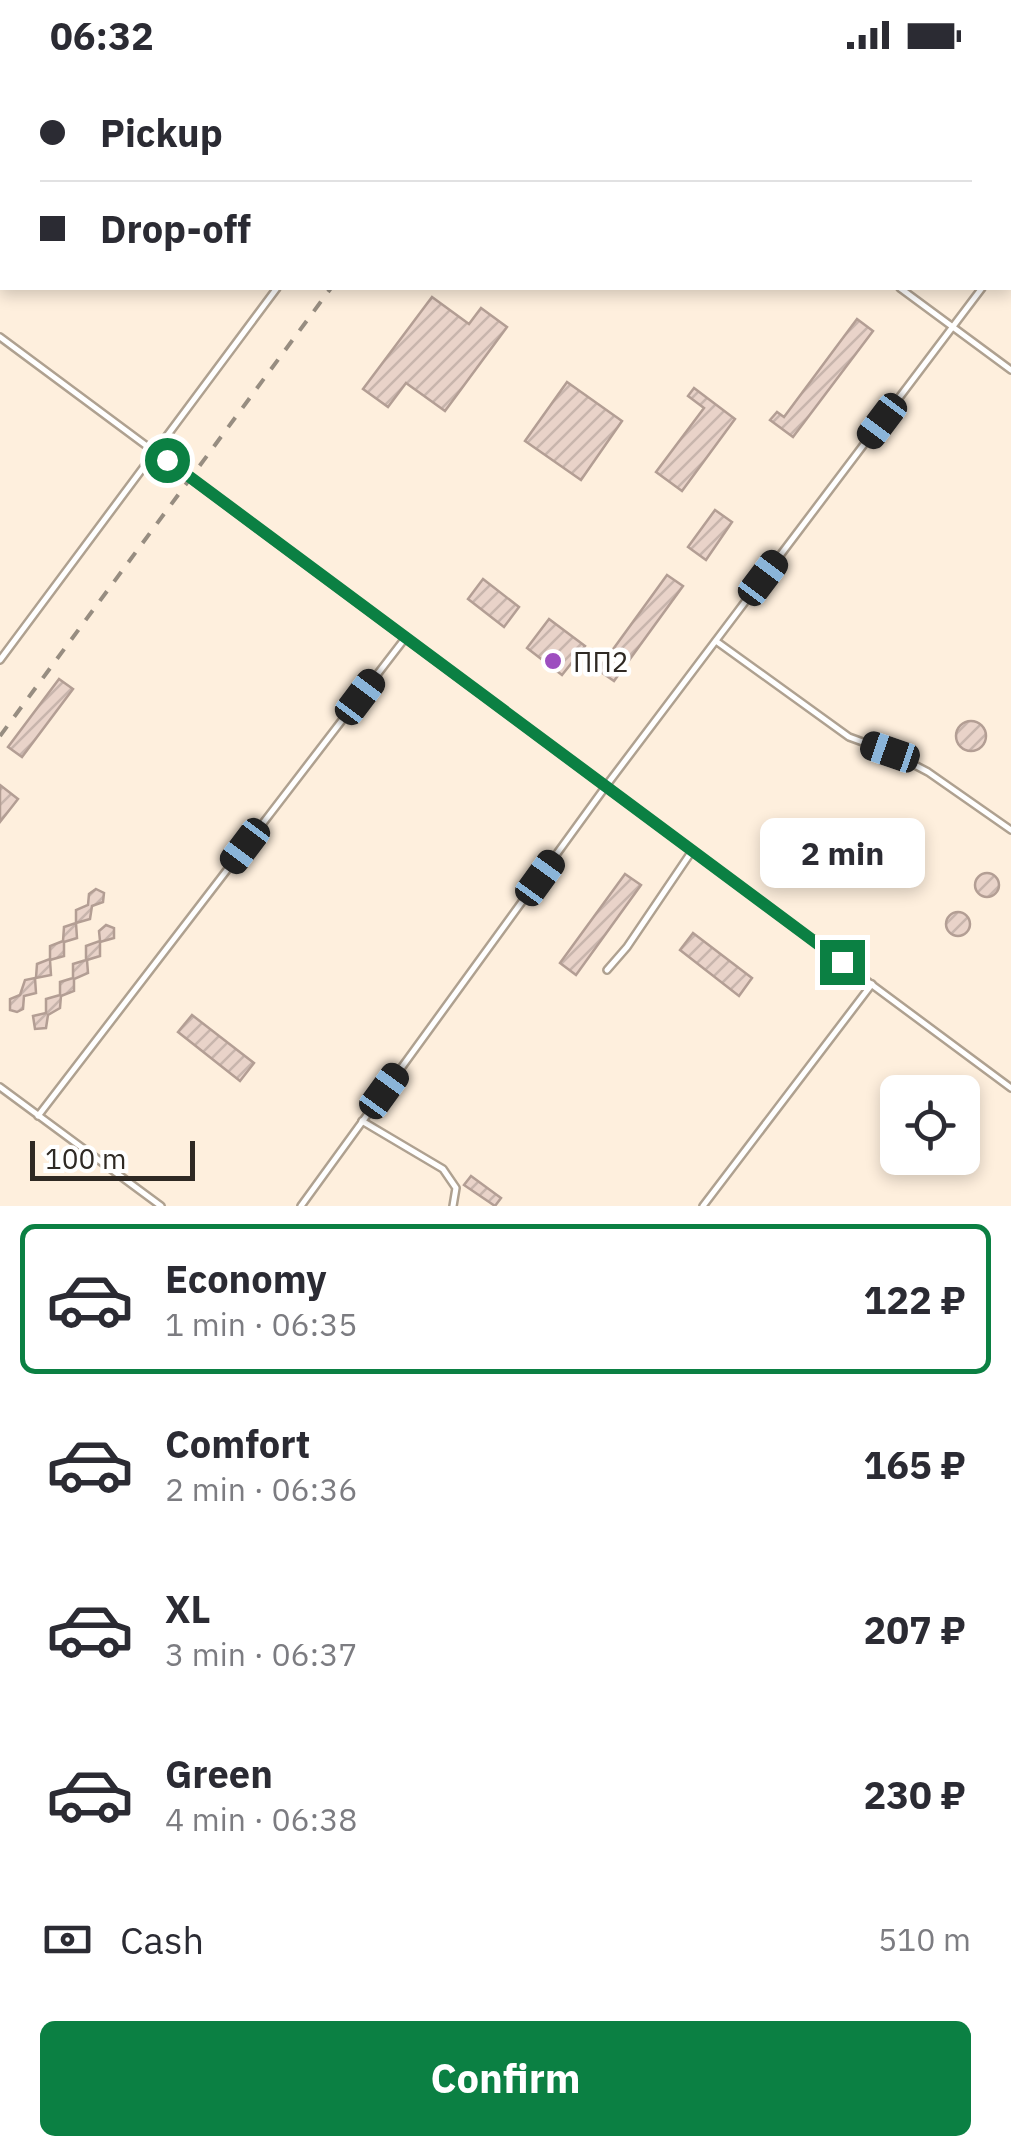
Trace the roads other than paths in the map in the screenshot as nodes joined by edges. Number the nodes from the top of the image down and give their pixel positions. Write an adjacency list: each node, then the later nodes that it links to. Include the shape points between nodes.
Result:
1 (276, 290): 7 (lane)
2 (903, 290): 4 (lane)
3 (981, 290): 4 (lane)
4 (953, 327): 6 (lane); 9 (lane)
5 (0, 337): 7 (lane)
6 (1011, 370)
7 (156, 451): 8 (lane); 10 (lane)
8 (406, 637): 11 (lane); 18 (lane)
9 (716, 641): 11 (lane); 12 (lane, via 848,737 928,772)
10 (0, 660)
11 (606, 786): 13 (lane); 19 (lane)
12 (1011, 830)
13 (692, 850): 14 (lane); 15 (lane)
14 (607, 970)
15 (872, 984): 17 (lane); 23 (lane)
16 (0, 1087): 18 (lane)
17 (1011, 1088)
18 (38, 1116): 20 (lane)
19 (362, 1121): 21 (lane); 22 (lane, via 443,1169 456,1188)
20 (161, 1206)
21 (300, 1206)
22 (452, 1206)
23 (702, 1206)

